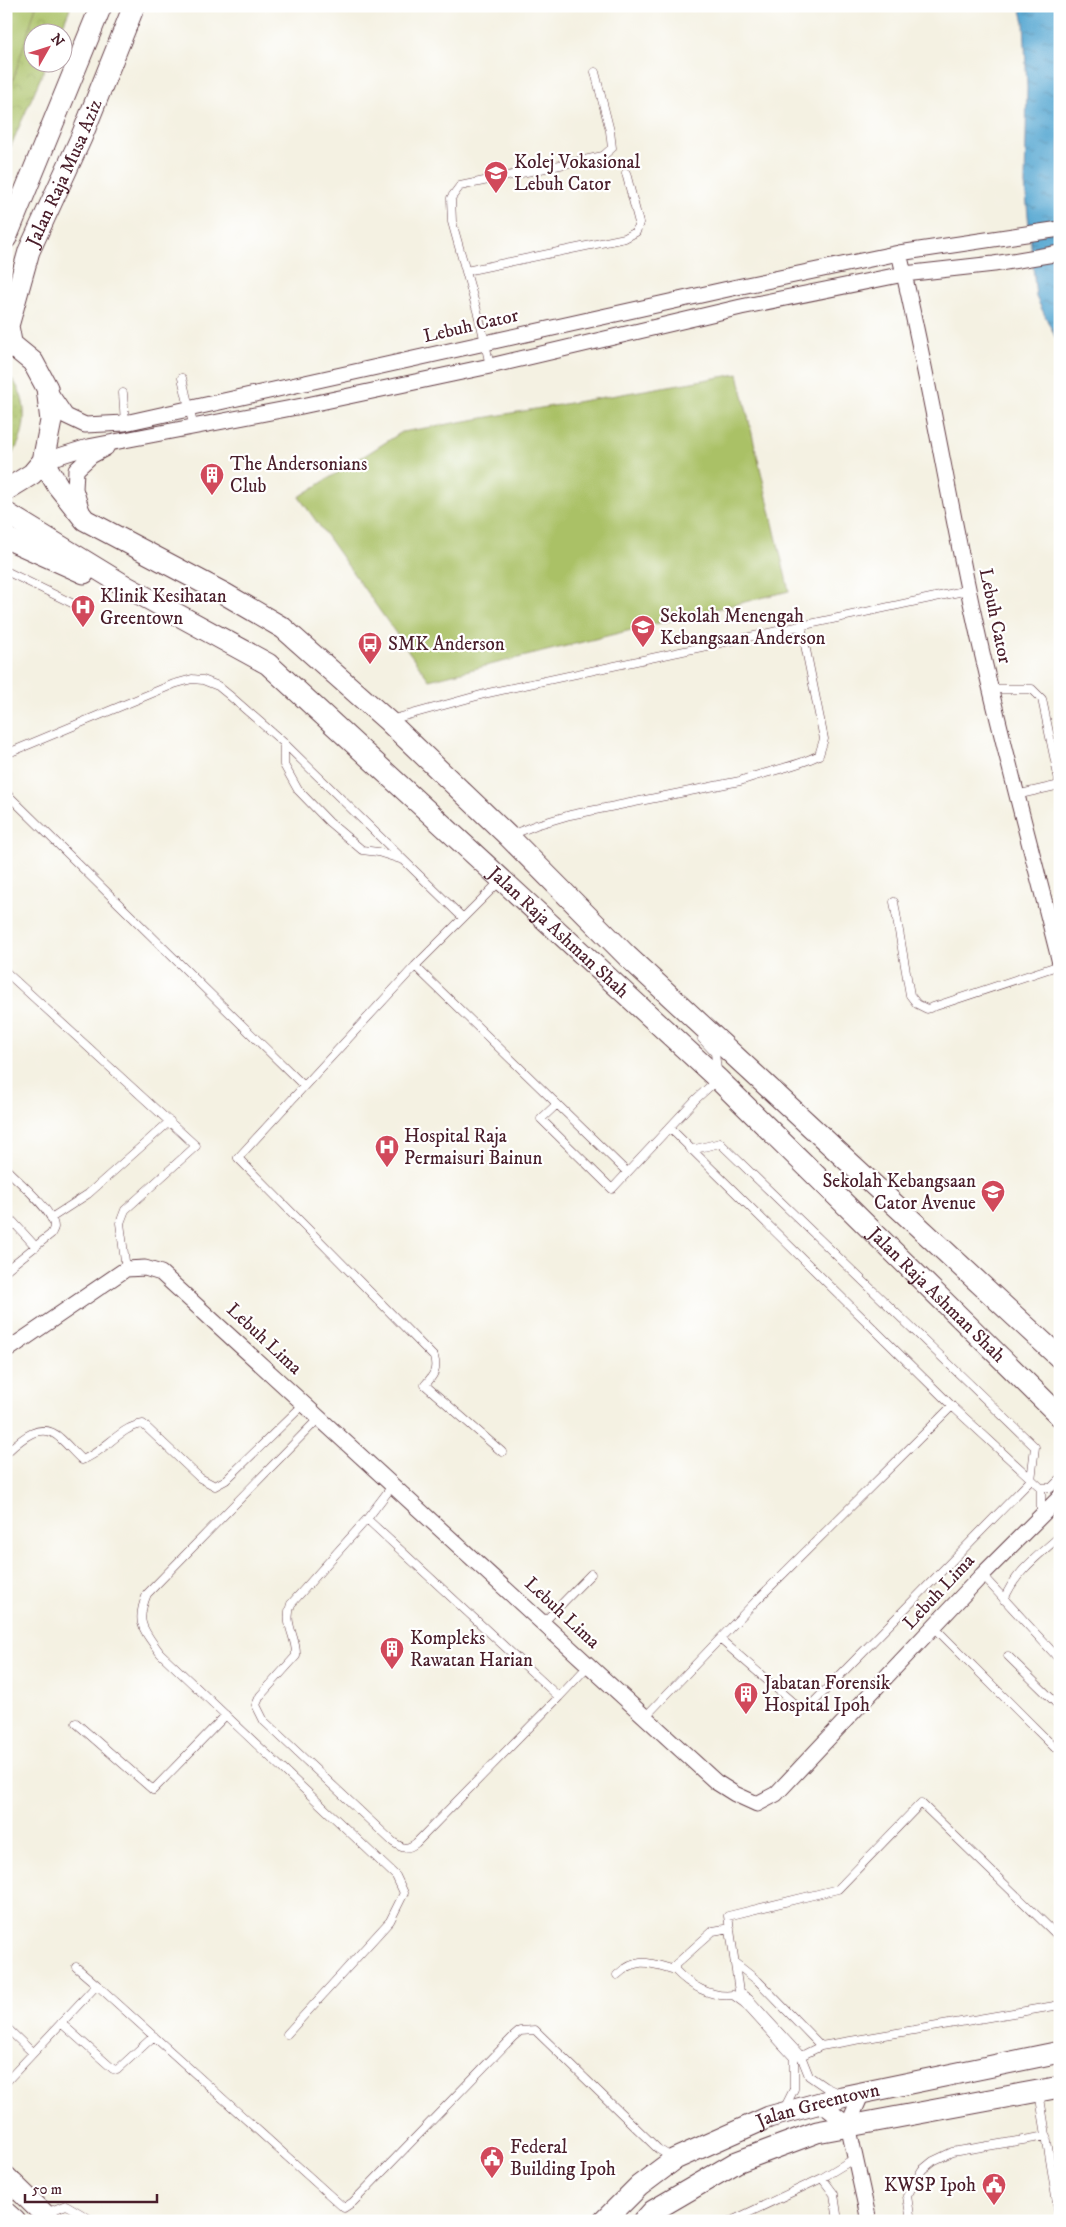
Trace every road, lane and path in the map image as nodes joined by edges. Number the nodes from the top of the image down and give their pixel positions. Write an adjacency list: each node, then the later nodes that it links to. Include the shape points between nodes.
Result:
1 (101, 6): 6 (main road, Jalan Raja Musa Aziz)
2 (134, 6): 11 (main road, Jalan Raja Musa Aziz, via 81,138 29,251 8,326)
3 (595, 72): 9 (lane, via 612,148 603,156 460,186 451,198 452,222)
4 (626, 173): 9 (lane, via 639,223 636,232 625,238)
5 (1060, 228): 7 (street)
6 (6, 238)
7 (899, 253): 10 (street, Lebuh Cator); 12 (street, Lebuh Cator)
8 (1060, 253): 10 (street)
9 (466, 271): 12 (lane)
10 (904, 274): 13 (street, via 741,306); 28 (street, Lebuh Cator)
11 (9, 341): 15 (main road, via 33,362)
12 (485, 344): 13 (lane); 17 (street, Lebuh Cator)
13 (490, 366): 19 (street)
14 (182, 378): 17 (lane)
15 (47, 388): 18 (street, Lebuh Cator, via 66,416 85,425); 21 (main road, via 51,421)
16 (123, 393): 18 (lane)
17 (190, 410): 18 (street, Lebuh Cator); 19 (lane)
18 (126, 423)
19 (194, 428): 20 (street)
20 (123, 439): 21 (street); 24 (street, via 91,456 76,470 76,488)
21 (43, 461): 22 (main road, via 32,474); 24 (main road, Jalan Raja Ashman Shah, via 58,486)
22 (6, 490)
23 (6, 513): 27 (main road, Jalan Raja Ashman Shah)
24 (86, 520): 32 (main road, Jalan Raja Ashman Shah, via 282,628)
25 (6, 538): 27 (main road, via 75,570)
26 (6, 571): 29 (lane)
27 (127, 587): 40 (main road, Jalan Raja Ashman Shah, via 268,664)
28 (968, 590): 30 (lane); 31 (street, Lebuh Cator)
29 (88, 611)
30 (801, 625): 32 (lane, via 488,693); 38 (lane, via 824,739 819,755 804,763 740,781 570,815)
31 (991, 689): 35 (lane, via 1032,689 1042,699); 37 (street, Lebuh Cator)
32 (388, 721): 38 (main road, Jalan Raja Ashman Shah)
33 (284, 743): 34 (lane, via 218,686 192,679); 39 (lane); 39 (lane, via 284,765 298,790 329,822 362,850)
34 (6, 754)
35 (1060, 786): 37 (lane)
36 (6, 793): 48 (lane)
37 (1016, 795): 44 (street, Lebuh Cator)
38 (508, 836): 43 (main road, Jalan Raja Ashman Shah)
39 (404, 861): 42 (lane)
40 (503, 879): 42 (lane); 47 (main road, Jalan Raja Ashman Shah)
41 (894, 902): 44 (lane, via 910,995 917,1004 928,1009)
42 (463, 918): 45 (lane)
43 (627, 956): 47 (lane, via 715,1053); 61 (main road, Jalan Raja Ashman Shah)
44 (1060, 964)
45 (415, 966): 48 (lane); 49 (lane)
46 (6, 972): 50 (lane)
47 (718, 1079): 51 (lane); 64 (main road, Jalan Raja Ashman Shah)
48 (304, 1086): 67 (lane, via 238,1158 434,1357 433,1376 424,1384)
49 (557, 1104): 54 (lane); 54 (lane, via 541,1119 612,1189)
50 (170, 1121): 56 (lane, via 88,1194); 59 (lane, via 196,1146 125,1210 120,1223)
51 (670, 1128): 52 (lane); 54 (lane)
52 (692, 1150): 63 (lane); 69 (lane, via 720,1143 1027,1440 1034,1447)
53 (6, 1169): 56 (lane)
54 (628, 1172)
55 (6, 1214): 57 (lane)
56 (51, 1218): 57 (lane, via 54,1227 51,1234)
57 (36, 1247): 58 (lane)
58 (6, 1270)
59 (126, 1270): 60 (street); 62 (street, Lebuh Lima, via 145,1268 161,1273)
60 (6, 1350)
61 (1060, 1358)
62 (304, 1404): 65 (street, Lebuh Lima); 66 (lane, via 226,1480 215,1486 200,1478 143,1424 132,1425 82,1460 58,1436 44,1430 23,1437)
63 (952, 1406): 69 (lane); 81 (lane)
64 (1060, 1416)
65 (319, 1418): 70 (street, Lebuh Lima); 87 (lane, via 147,1594 140,1610 142,1627 160,1653)
66 (6, 1452)
67 (502, 1452)
68 (1060, 1479): 71 (lane, via 1051,1488)
69 (1031, 1480): 71 (lane); 81 (lane, via 808,1708 799,1708)
70 (392, 1485): 74 (lane); 79 (street, Lebuh Lima)
71 (1041, 1488): 73 (lane)
72 (1060, 1498): 73 (street, Lebuh Lima)
73 (1041, 1515): 77 (street, Lebuh Lima)
74 (367, 1520): 85 (lane); 85 (lane, via 291,1604 287,1622 296,1656 260,1696 256,1705 264,1721 393,1842 402,1848 416,1843)
75 (1060, 1536): 78 (lane, via 1016,1577)
76 (591, 1574): 79 (lane)
77 (982, 1575): 78 (lane); 80 (street, Lebuh Lima)
78 (1004, 1600): 83 (lane)
79 (543, 1623): 84 (street, Lebuh Lima)
80 (934, 1627): 88 (street, Lebuh Lima, via 776,1794 757,1804 716,1782); 90 (lane, via 1054,1747)
81 (720, 1639): 88 (lane)
82 (1008, 1656): 86 (lane)
83 (1060, 1660)
84 (589, 1665): 85 (lane); 88 (street, Lebuh Lima)
85 (559, 1697)
86 (1060, 1707)
87 (226, 1715): 89 (lane, via 153,1790); 104 (lane, via 396,1876 404,1892 390,1921)
88 (645, 1717)
89 (76, 1723)
90 (1060, 1749)
91 (730, 1928): 92 (lane, via 728,1916 838,1889 921,1803); 93 (lane); 95 (lane, via 713,1931 675,1965)
92 (1060, 1938)
93 (735, 1963): 96 (lane); 99 (lane)
94 (76, 1967): 98 (lane)
95 (675, 1970): 97 (lane, via 636,1962); 100 (lane, via 688,1984 723,1996)
96 (747, 1972): 99 (lane); 106 (lane)
97 (617, 1975)
98 (97, 1985): 102 (lane); 105 (lane)
99 (738, 1985): 100 (lane); 109 (lane, via 739,1992)
100 (733, 1994): 115 (lane, via 794,2058 794,2089)
101 (1060, 2005): 106 (lane)
102 (61, 2023): 105 (lane, via 117,2070); 108 (lane)
103 (7, 2028): 108 (lane)
104 (287, 2034)
105 (154, 2036): 119 (lane, via 344,2208 520,2031 535,2030 658,2149)
106 (821, 2046): 109 (lane)
107 (1060, 2052): 113 (main road, Jalan Greentown)
108 (33, 2053): 110 (lane)
109 (801, 2056): 113 (lane, via 809,2076 824,2088)
110 (6, 2082)
111 (1060, 2087): 112 (main road, Jalan Greentown)
112 (1038, 2090): 116 (main road, Jalan Greentown); 117 (lane)
113 (855, 2095): 114 (main road, Jalan Greentown); 116 (street)
114 (820, 2104): 115 (main road, Jalan Greentown); 116 (street)
115 (780, 2115): 119 (main road, Jalan Greentown)
116 (848, 2125): 118 (street); 127 (main road, Jalan Greentown, via 817,2132 737,2162 653,2211)
117 (1047, 2136): 131 (lane, via 952,2152 933,2161 922,2170 907,2196); 132 (lane)
118 (855, 2158): 121 (lane); 130 (street)
119 (675, 2159): 126 (main road, Jalan Greentown, via 639,2186)
120 (6, 2177): 123 (main road)
121 (822, 2178): 128 (lane); 129 (lane, via 834,2194)
122 (6, 2213): 124 (main road)
123 (48, 2217): 125 (lane, via 66,2205)
124 (15, 2221)
125 (93, 2221)
126 (604, 2221)
127 (644, 2221)
128 (731, 2221)
129 (838, 2221)
130 (869, 2221)
131 (911, 2221)
132 (1060, 2221)

